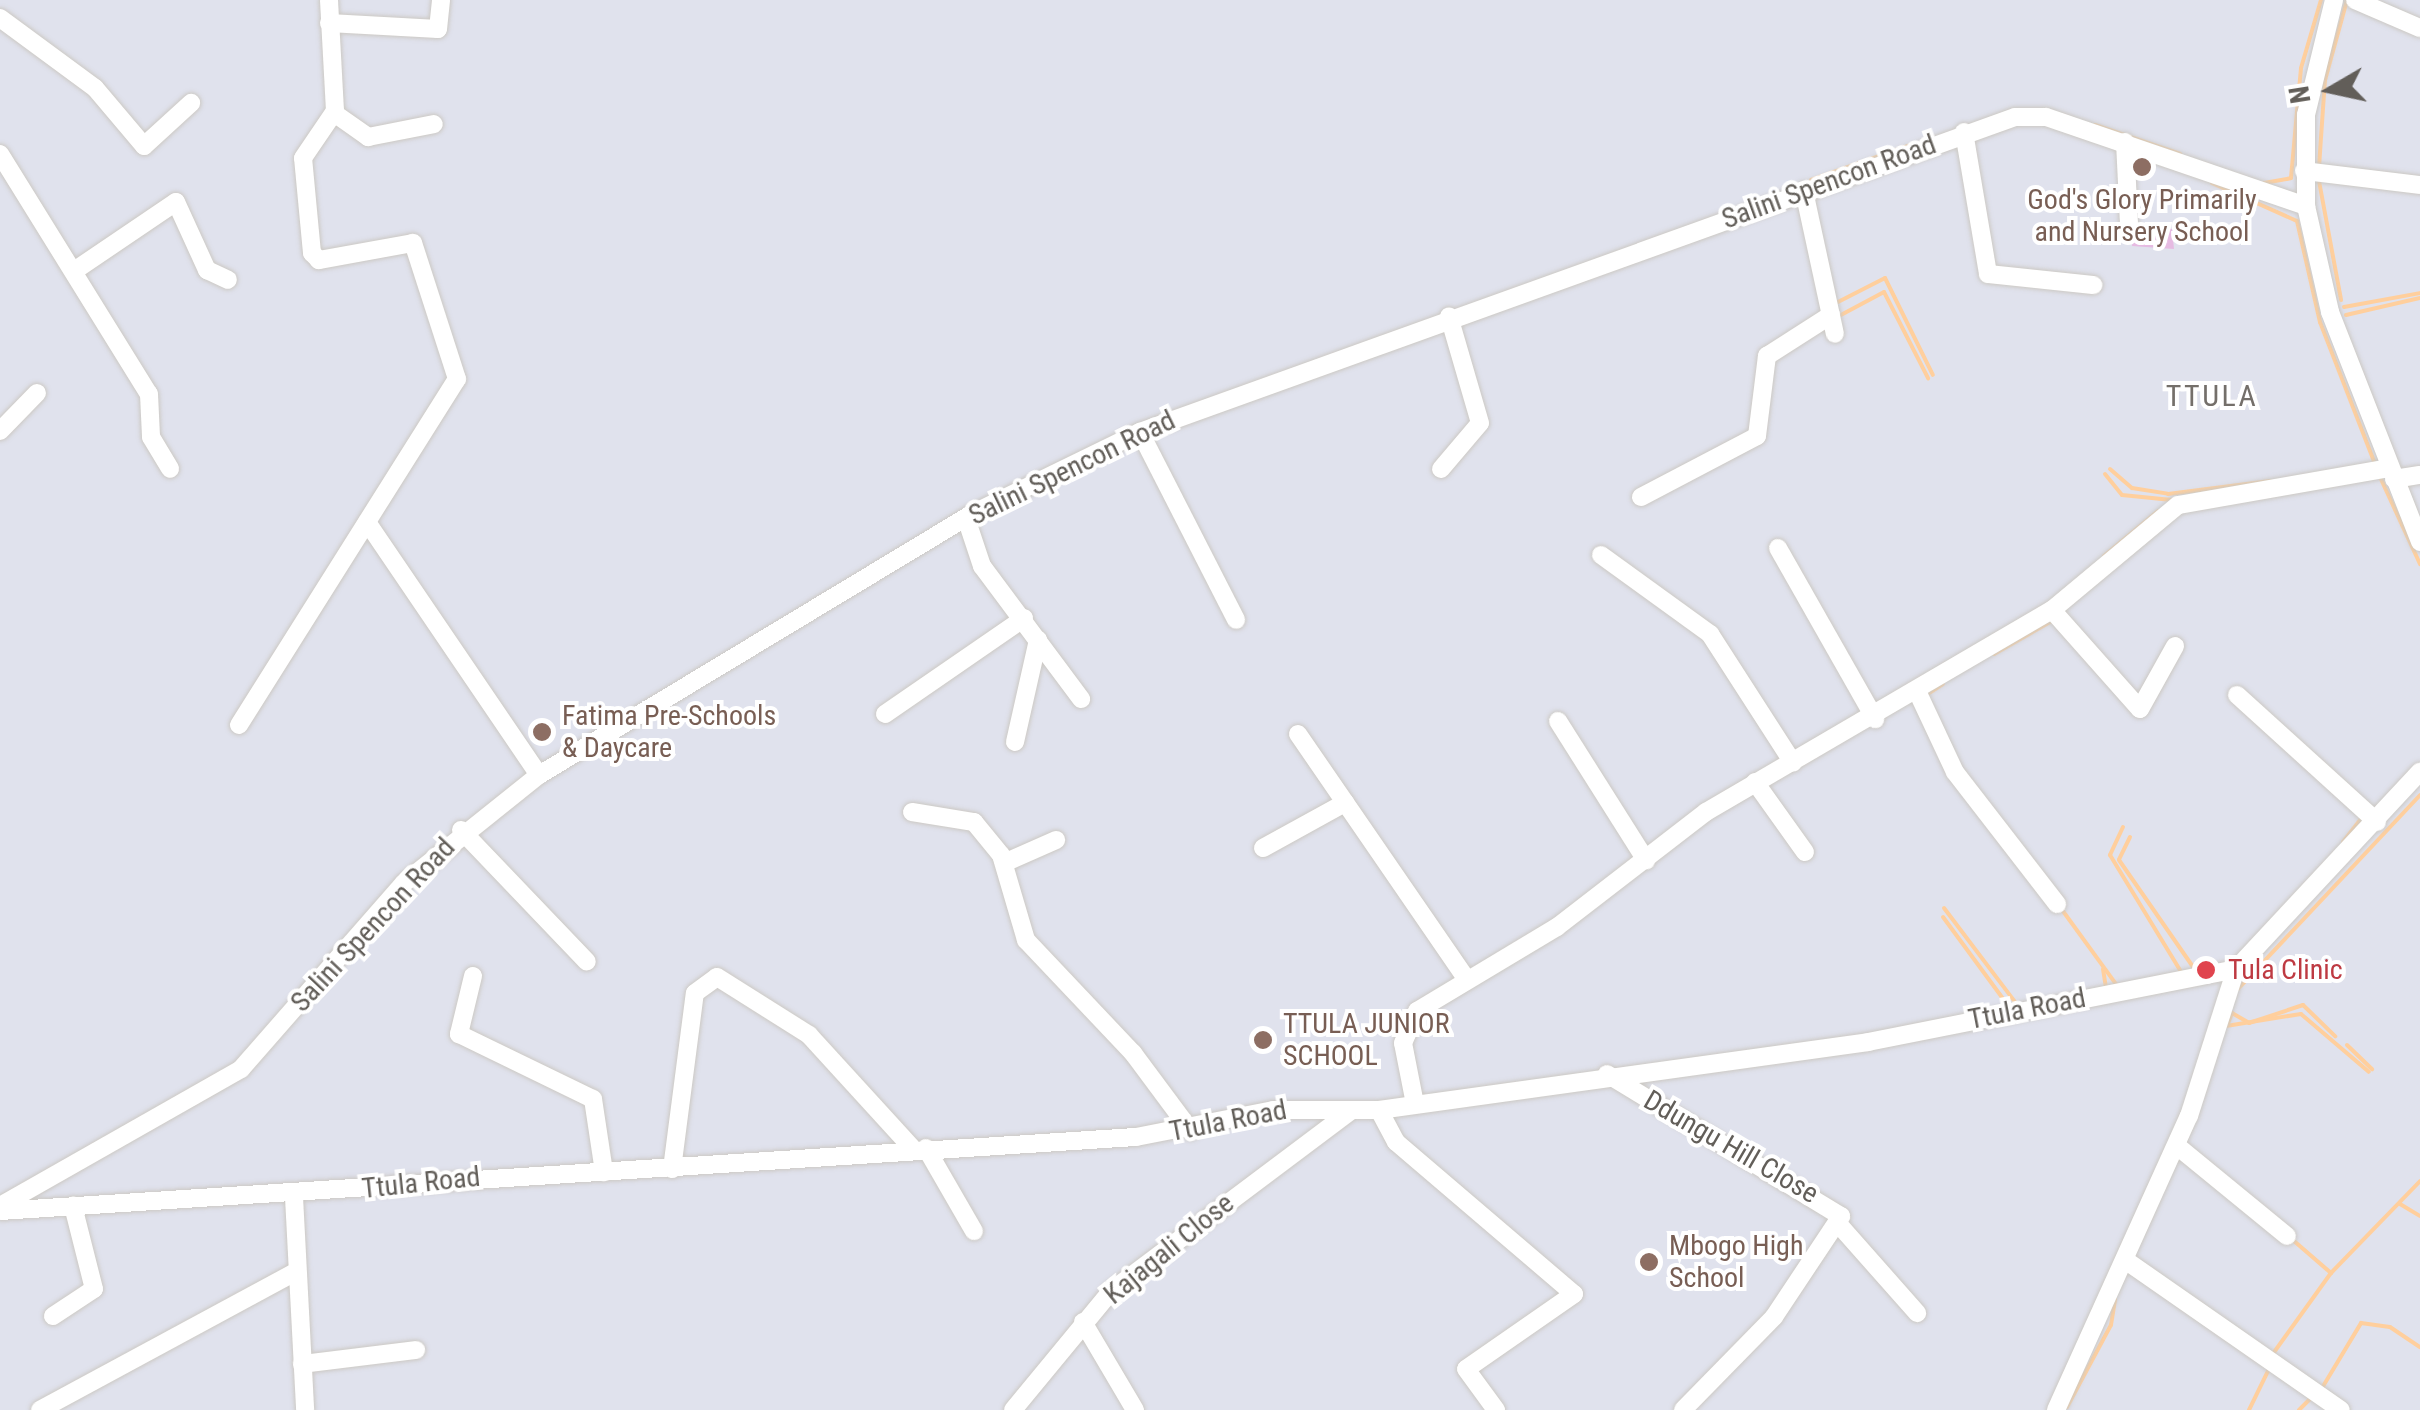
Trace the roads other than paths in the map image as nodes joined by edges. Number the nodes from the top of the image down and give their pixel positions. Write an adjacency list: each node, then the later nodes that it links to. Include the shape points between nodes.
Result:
1 (329, 0): 6 (street)
2 (442, 0): 6 (street, via 438,29)
3 (2334, 0): 14 (street, via 2306,115)
4 (2355, 0): 7 (street)
5 (0, 18): 8 (street, via 95,88 144,146)
6 (329, 23): 9 (street)
7 (2420, 28)
8 (192, 102)
9 (334, 113): 10 (street, via 368,138); 32 (street, via 303,158 312,253 319,260 414,244 458,372)
10 (434, 124)
11 (1964, 132): 12 (street, Salini Spencon Road, via 2032,116); 16 (street, Salini Spencon Road); 21 (street, via 1988,274)
12 (2125, 142): 17 (street, Salini Spencon Road); 18 (street)
13 (0, 154): 19 (street)
14 (2304, 171): 15 (street); 17 (street)
15 (2420, 186)
16 (1804, 192): 22 (street, Salini Spencon Road); 30 (street, via 1833,324 1767,356 1757,436)
17 (2306, 206): 28 (street, via 2330,312)
18 (2128, 225)
19 (74, 271): 20 (street, via 176,202 207,270); 27 (street, via 149,394 152,437)
20 (228, 280)
21 (2093, 285)
22 (1449, 316): 25 (street, Salini Spencon Road); 26 (street, via 1480,423)
23 (38, 393): 24 (street)
24 (0, 431)
25 (1140, 432): 31 (street, Salini Spencon Road); 38 (street)
26 (1440, 468)
27 (170, 470)
28 (2392, 474): 29 (street); 33 (street); 36 (street, via 2178,505)
29 (2420, 475)
30 (1640, 496)
31 (966, 518): 37 (street, via 982,566); 52 (street, Salini Spencon Road)
32 (367, 522): 47 (street); 52 (street)
33 (2420, 542)
34 (1778, 548): 45 (street)
35 (1602, 555): 50 (street, via 1710,634)
36 (2052, 610): 40 (street, via 2140,709); 41 (street)
37 (1024, 618): 39 (street); 44 (street)
38 (1236, 620)
39 (1038, 640): 43 (street); 49 (street)
40 (2175, 646)
41 (1917, 691): 45 (street); 63 (street, via 1955,772)
42 (2238, 696): 56 (street)
43 (1081, 699)
44 (885, 714)
45 (1875, 719): 50 (street)
46 (1558, 721): 61 (street)
47 (239, 725)
48 (1298, 734): 54 (street)
49 (1015, 742)
50 (1793, 764): 53 (street)
51 (2420, 772): 56 (street)
52 (539, 775): 57 (street, Salini Spencon Road)
53 (1754, 782): 60 (street); 61 (street)
54 (1345, 803): 59 (street); 67 (street)
55 (912, 812): 62 (street, via 974,822)
56 (2377, 822): 65 (street)
57 (462, 830): 64 (street); 79 (street, Salini Spencon Road, via 242,1068)
58 (1056, 840): 62 (street)
59 (1263, 848)
60 (1805, 852)
61 (1646, 860): 67 (street, via 1556,927)
62 (1004, 864): 72 (street, via 1026,940 1133,1053)
63 (2057, 904)
64 (587, 962)
65 (2236, 970): 68 (street, Ttula Road, via 1868,1042); 73 (street)
66 (473, 976): 76 (street, via 459,1034 593,1098)
67 (1466, 978): 69 (street, via 1407,1028)
68 (1607, 1074): 69 (street, Ttula Road); 80 (street, Ddungu Hill Close, via 1815,1193)
69 (1414, 1104): 70 (street, Ttula Road)
70 (1378, 1110): 71 (street, Ttula Road); 94 (street, via 1396,1142 1574,1294 1466,1369)
71 (1349, 1112): 72 (street, Ttula Road, via 1273,1110); 87 (street, Kajagali Close)
72 (1190, 1132): 74 (street, Ttula Road)
73 (2177, 1146): 82 (street); 83 (street)
74 (919, 1148): 75 (street, Ttula Road); 75 (street, via 809,1034 717,978 695,994); 81 (street)
75 (672, 1169): 76 (street, Ttula Road)
76 (604, 1172): 77 (street, Ttula Road)
77 (294, 1197): 78 (street, Ttula Road); 84 (street)
78 (72, 1206): 79 (street, Ttula Road); 86 (street, via 94,1288)
79 (0, 1208)
80 (1841, 1227): 85 (street); 95 (street, Ddungu Hill Close, via 1774,1317)
81 (974, 1231)
82 (2287, 1236)
83 (2128, 1262): 96 (street); 97 (street)
84 (297, 1270): 89 (street); 90 (street)
85 (1917, 1312)
86 (53, 1316)
87 (1082, 1322): 92 (street, Kajagali Close); 93 (street)
88 (416, 1350): 89 (street)
89 (302, 1364): 91 (street)
90 (40, 1410)
91 (305, 1410)
92 (1013, 1410)
93 (1136, 1410)
94 (1496, 1410)
95 (1684, 1410)
96 (2056, 1410)
97 (2340, 1410)

